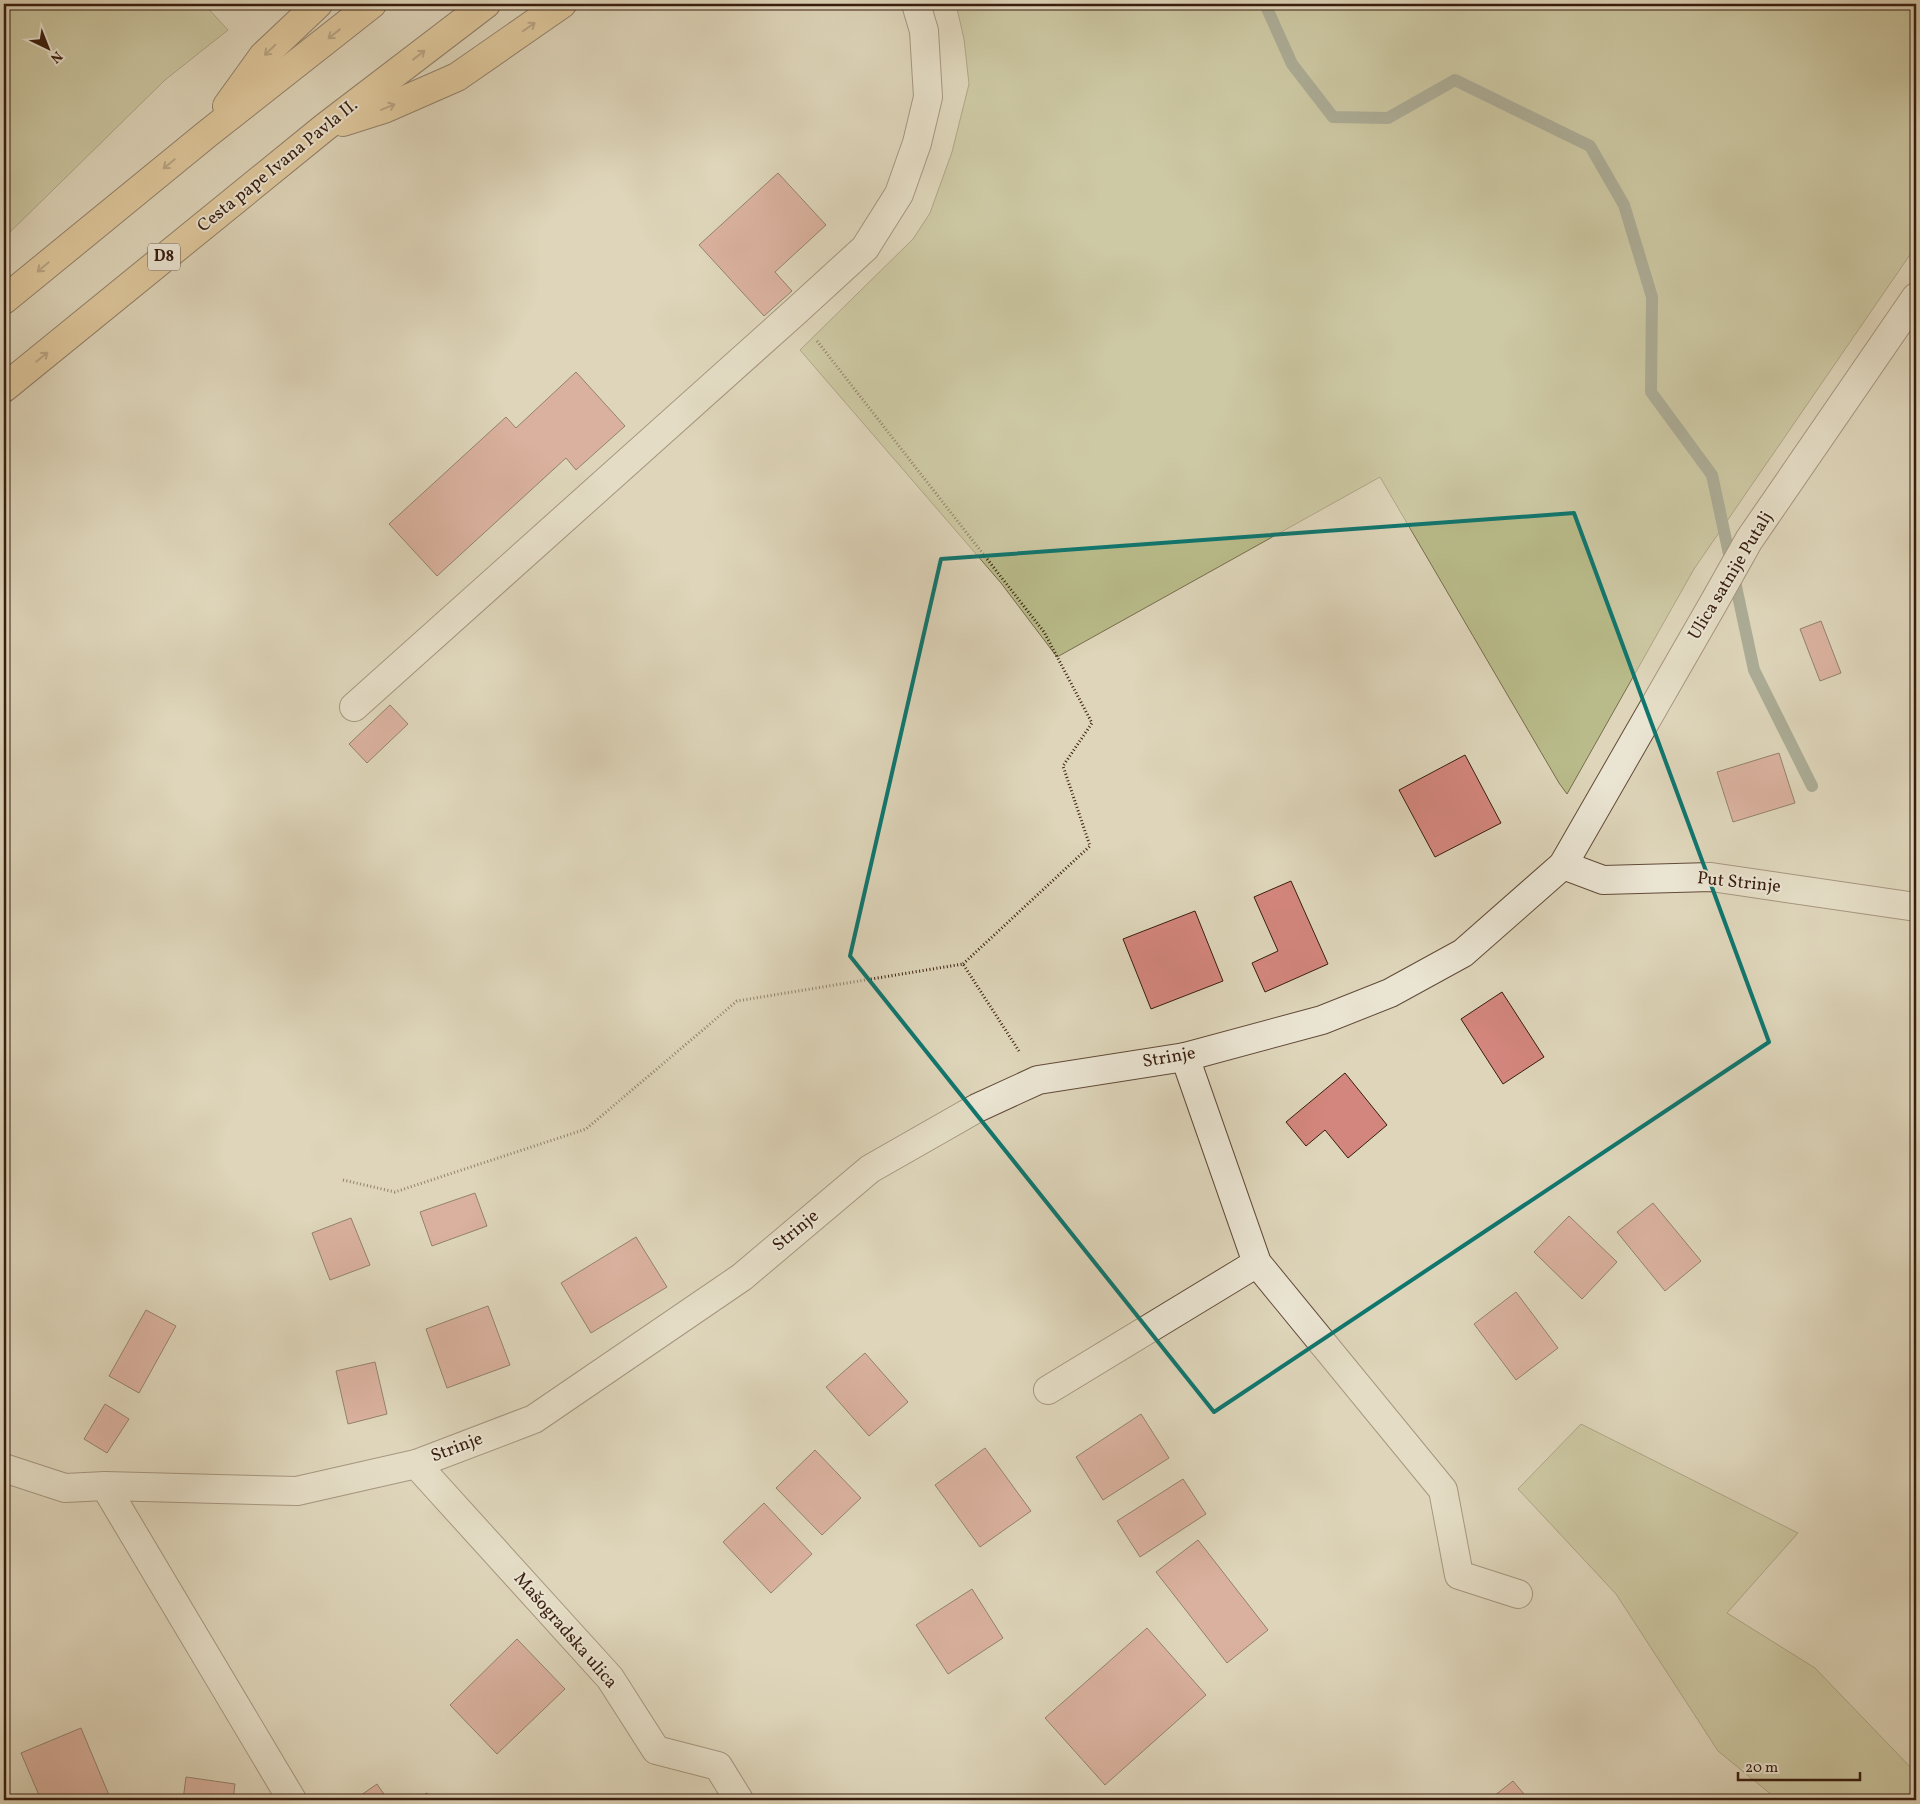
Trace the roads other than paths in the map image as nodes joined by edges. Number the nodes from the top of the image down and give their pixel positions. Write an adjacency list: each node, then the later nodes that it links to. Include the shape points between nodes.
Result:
1 (318, 4): 7 (main road, one-way to 7, via 263,56)
2 (372, 4): 7 (main road, one-way to 7)
3 (486, 4): 6 (main road, Cesta pape Ivana Pavla II. / D8, one-way to 3)
4 (562, 4): 6 (main road, one-way to 4, via 384,109 457,77)
5 (916, 4): 11 (street, via 924,31 928,97 917,143 899,194 865,248)
6 (325, 127): 10 (main road, Cesta pape Ivana Pavla II. / D8, one-way to 6)
7 (207, 134): 9 (main road, one-way to 9)
8 (1916, 298): 12 (street, Ulica satnije Putalj, via 1749,540)
9 (4, 300)
10 (4, 388)
11 (354, 706)
12 (1563, 865): 13 (street, Put Strinje, via 1603,880 1711,877); 14 (street, Strinje, via 1463,953 1390,992 1322,1020)
13 (1916, 907)
14 (1185, 1057): 15 (street); 17 (street, Strinje, via 1038,1080 977,1108 870,1169 742,1276 534,1419)
15 (1257, 1263): 16 (street); 20 (street, via 1443,1490 1459,1575)
16 (1048, 1390)
17 (416, 1464): 19 (street, Strinje, via 297,1491); 22 (street, Mašogradska ulica, via 610,1678 656,1750 718,1766)
18 (4, 1468): 19 (street, Strinje, via 65,1488)
19 (105, 1486): 21 (street)
20 (1518, 1594)
21 (292, 1800)
22 (738, 1800)

